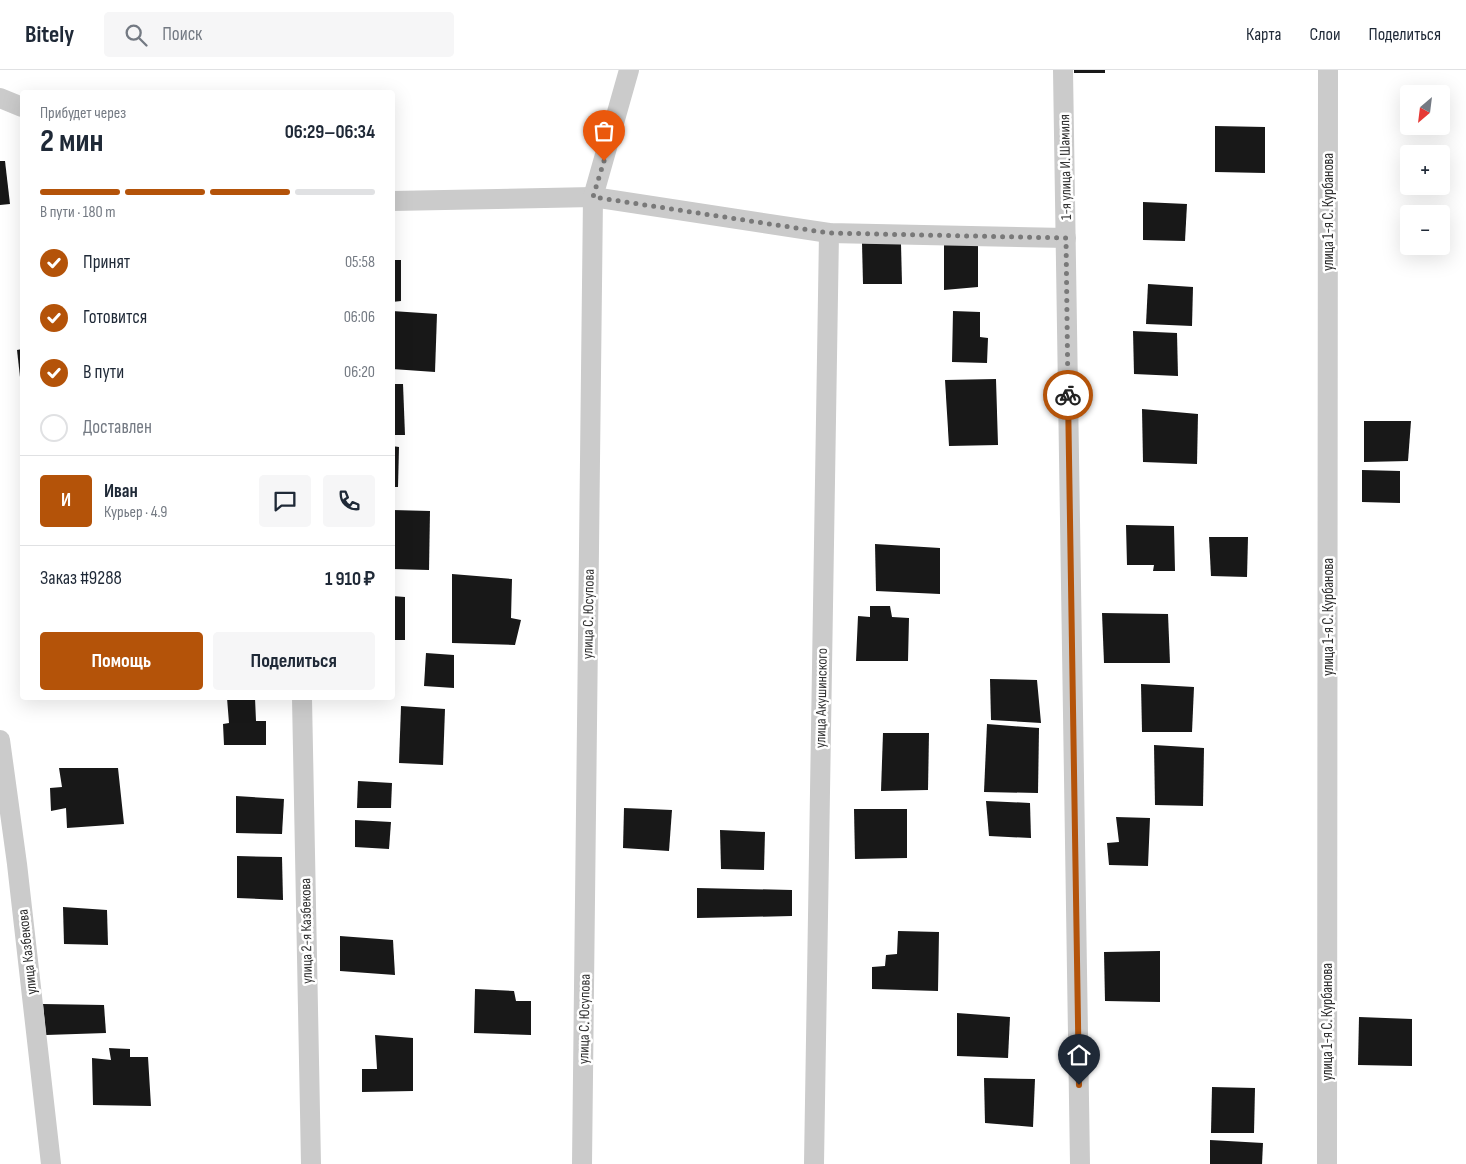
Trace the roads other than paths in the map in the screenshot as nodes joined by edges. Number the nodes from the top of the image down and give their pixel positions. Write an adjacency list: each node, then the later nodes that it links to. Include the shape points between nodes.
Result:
1 (629, 70): 6 (street, улица С. Юсупова)
2 (1063, 70): 9 (street, 1-я улица И. Шамиля)
3 (1328, 70): 18 (street, улица 1-я С. Курбанова)
4 (0, 98): 5 (street)
5 (20, 106)
6 (593, 197): 7 (street); 8 (street); 15 (street, улица С. Юсупова)
7 (395, 201)
8 (829, 233): 9 (street); 16 (street, улица Акушинского)
9 (1066, 238): 17 (street, 1-я улица И. Шамиля)
10 (302, 700): 14 (street, улица 2-я Казбекова)
11 (0, 740): 12 (street, улица Казбекова)
12 (8, 864): 13 (street, улица Казбекова)
13 (51, 1164)
14 (311, 1164)
15 (582, 1164)
16 (814, 1164)
17 (1080, 1164)
18 (1327, 1164)

